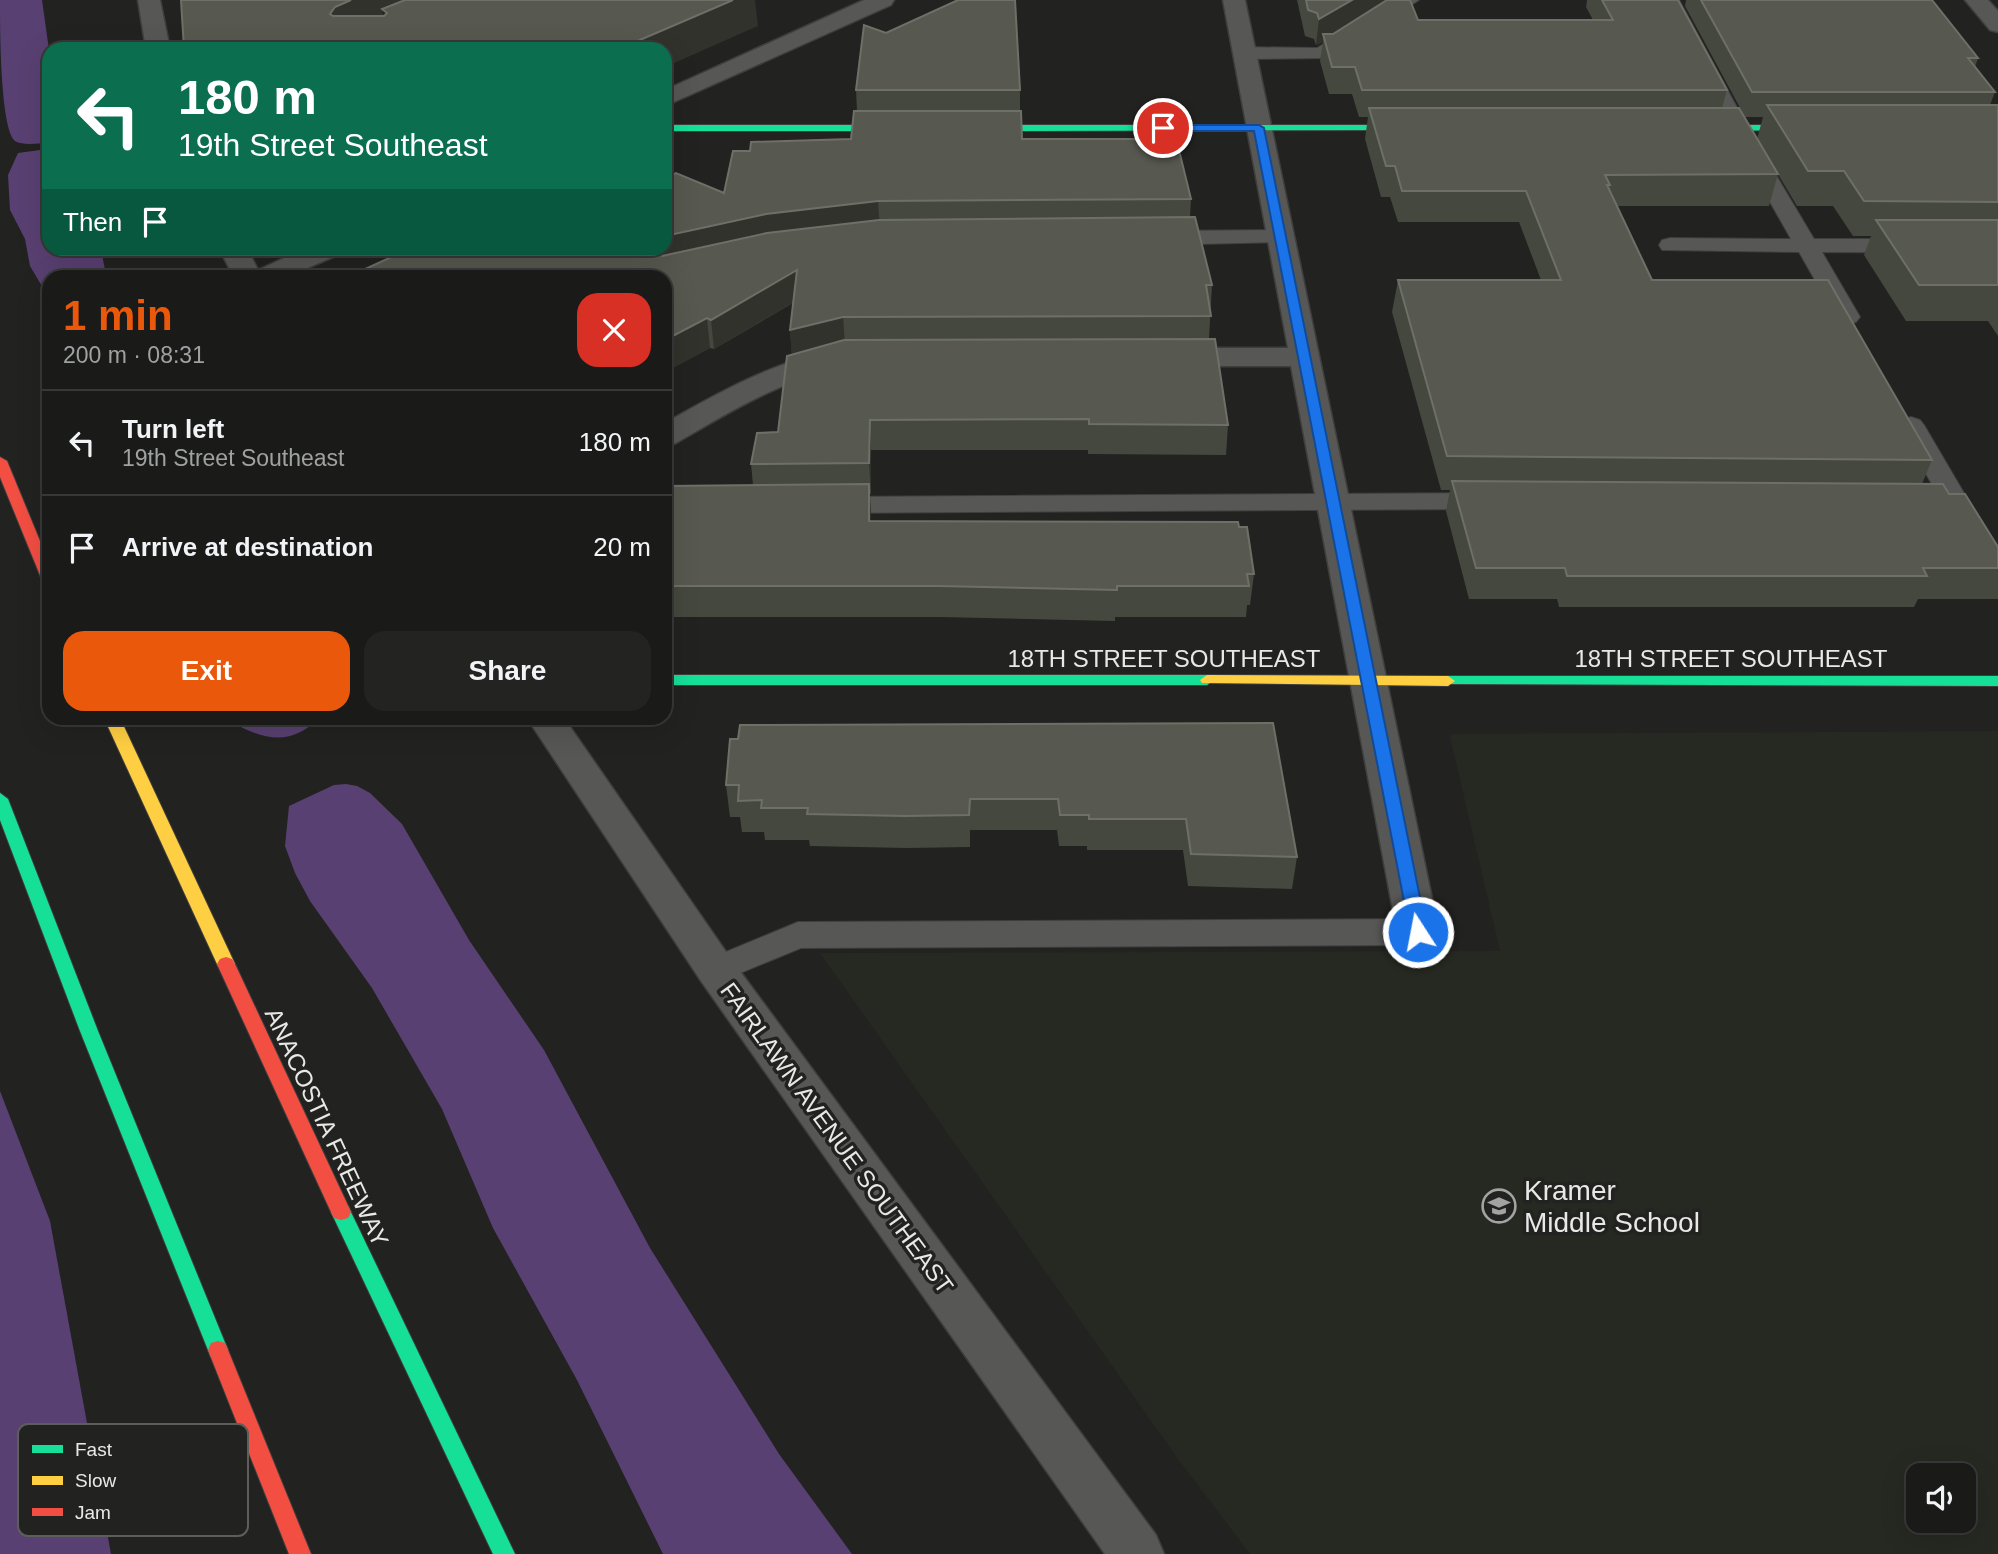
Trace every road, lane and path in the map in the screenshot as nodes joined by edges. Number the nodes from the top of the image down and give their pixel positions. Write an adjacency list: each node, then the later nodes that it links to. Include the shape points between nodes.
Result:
1 (149, 0): 8 (street)
2 (883, 0): 10 (street)
3 (1234, 0): 9 (street)
4 (1410, 0): 9 (lane, via 1321,54)
5 (1670, 0): 17 (lane)
6 (1976, 0): 7 (street)
7 (1998, 25)
8 (157, 42)
9 (1244, 53): 14 (street)
10 (672, 96)
11 (672, 128): 12 (main road)
12 (924, 128)
13 (950, 128): 14 (main road)
14 (1259, 128): 15 (main road); 19 (street)
15 (1434, 128)
16 (1683, 128): 17 (main road)
17 (1738, 128): 18 (main road); 22 (lane)
18 (1829, 128)
19 (1280, 237): 20 (lane); 29 (street)
20 (1137, 238)
21 (1670, 245): 22 (lane)
22 (1806, 245): 23 (lane); 26 (lane)
23 (1998, 246)
24 (312, 256): 25 (street)
25 (280, 270)
26 (1861, 339)
27 (859, 357): 31 (street, via 820,361 774,376)
28 (1130, 357): 29 (street)
29 (1305, 357): 33 (street)
30 (1902, 410): 36 (lane)
31 (672, 432)
32 (0, 461): 38 (main road)
33 (1333, 500): 34 (lane); 37 (lane); 41 (street)
34 (1511, 501)
35 (1929, 503): 36 (lane)
36 (1956, 503): 39 (lane)
37 (804, 505)
38 (42, 563)
39 (1998, 575)
40 (672, 680): 41 (main road, 18TH STREET SOUTHEAST)
41 (1369, 681): 42 (main road, 18TH STREET SOUTHEAST); 46 (street)
42 (1998, 681)
43 (115, 725): 51 (main road, ANACOSTIA FREEWAY)
44 (550, 725): 47 (street, FAIRLAWN AVENUE SOUTHEAST)
45 (0, 799): 48 (main road)
46 (1418, 932): 47 (lane, via 798,935)
47 (716, 970): 52 (street, FAIRLAWN AVENUE SOUTHEAST)
48 (247, 1424)
49 (248, 1425): 50 (main road)
50 (300, 1554)
51 (504, 1554)
52 (1137, 1554)

